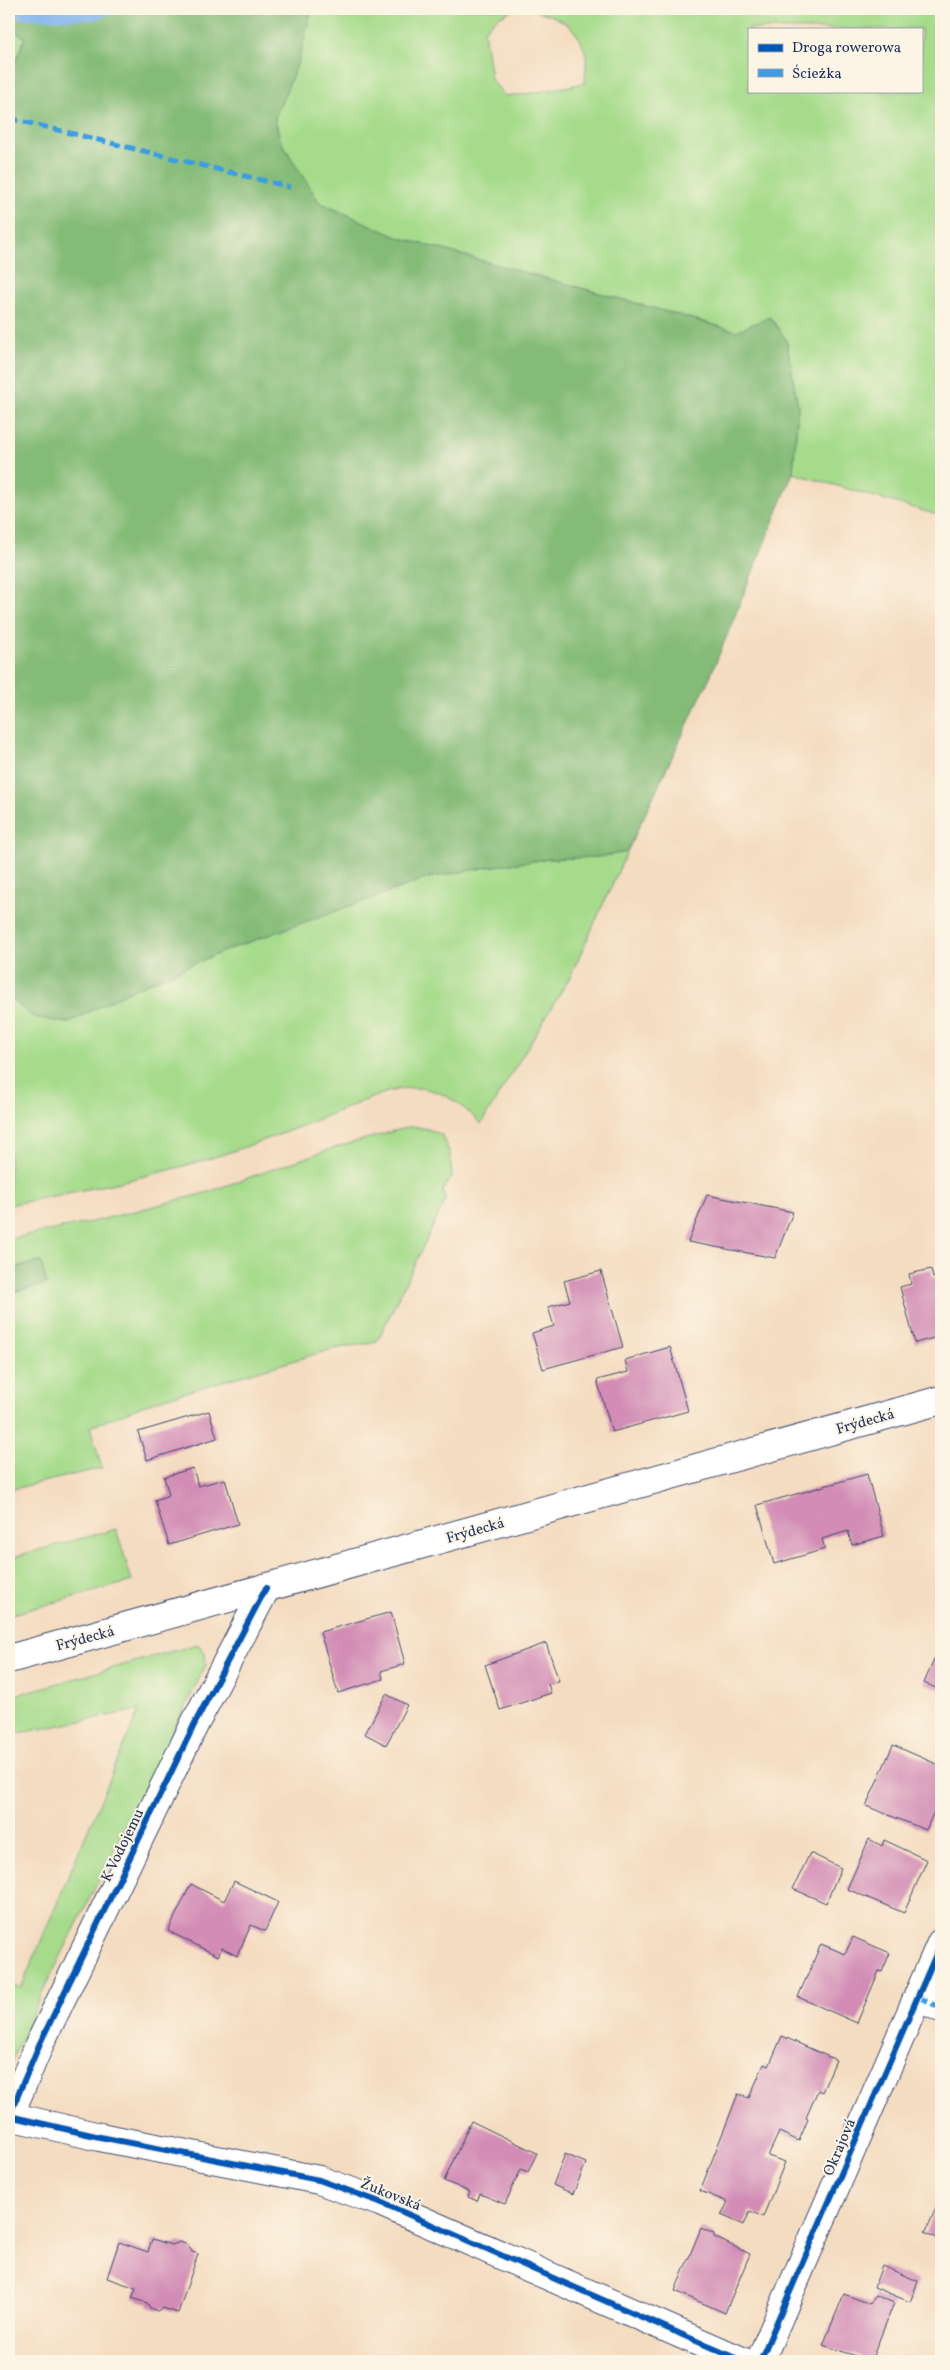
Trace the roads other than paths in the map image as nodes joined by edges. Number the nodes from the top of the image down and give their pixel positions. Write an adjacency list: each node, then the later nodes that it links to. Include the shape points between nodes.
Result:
1 (941, 1400): 2 (street, Frýdecká)
2 (266, 1588): 3 (street, Frýdecká); 6 (street, K Vodojemu, via 190,1732 40,2043)
3 (9, 1659)
4 (941, 1943): 5 (street, Okrajová)
5 (930, 2003): 8 (street, Okrajová)
6 (9, 2116): 7 (street, Žukovská, via 319,2180 380,2202)
7 (742, 2361)
8 (760, 2361)

